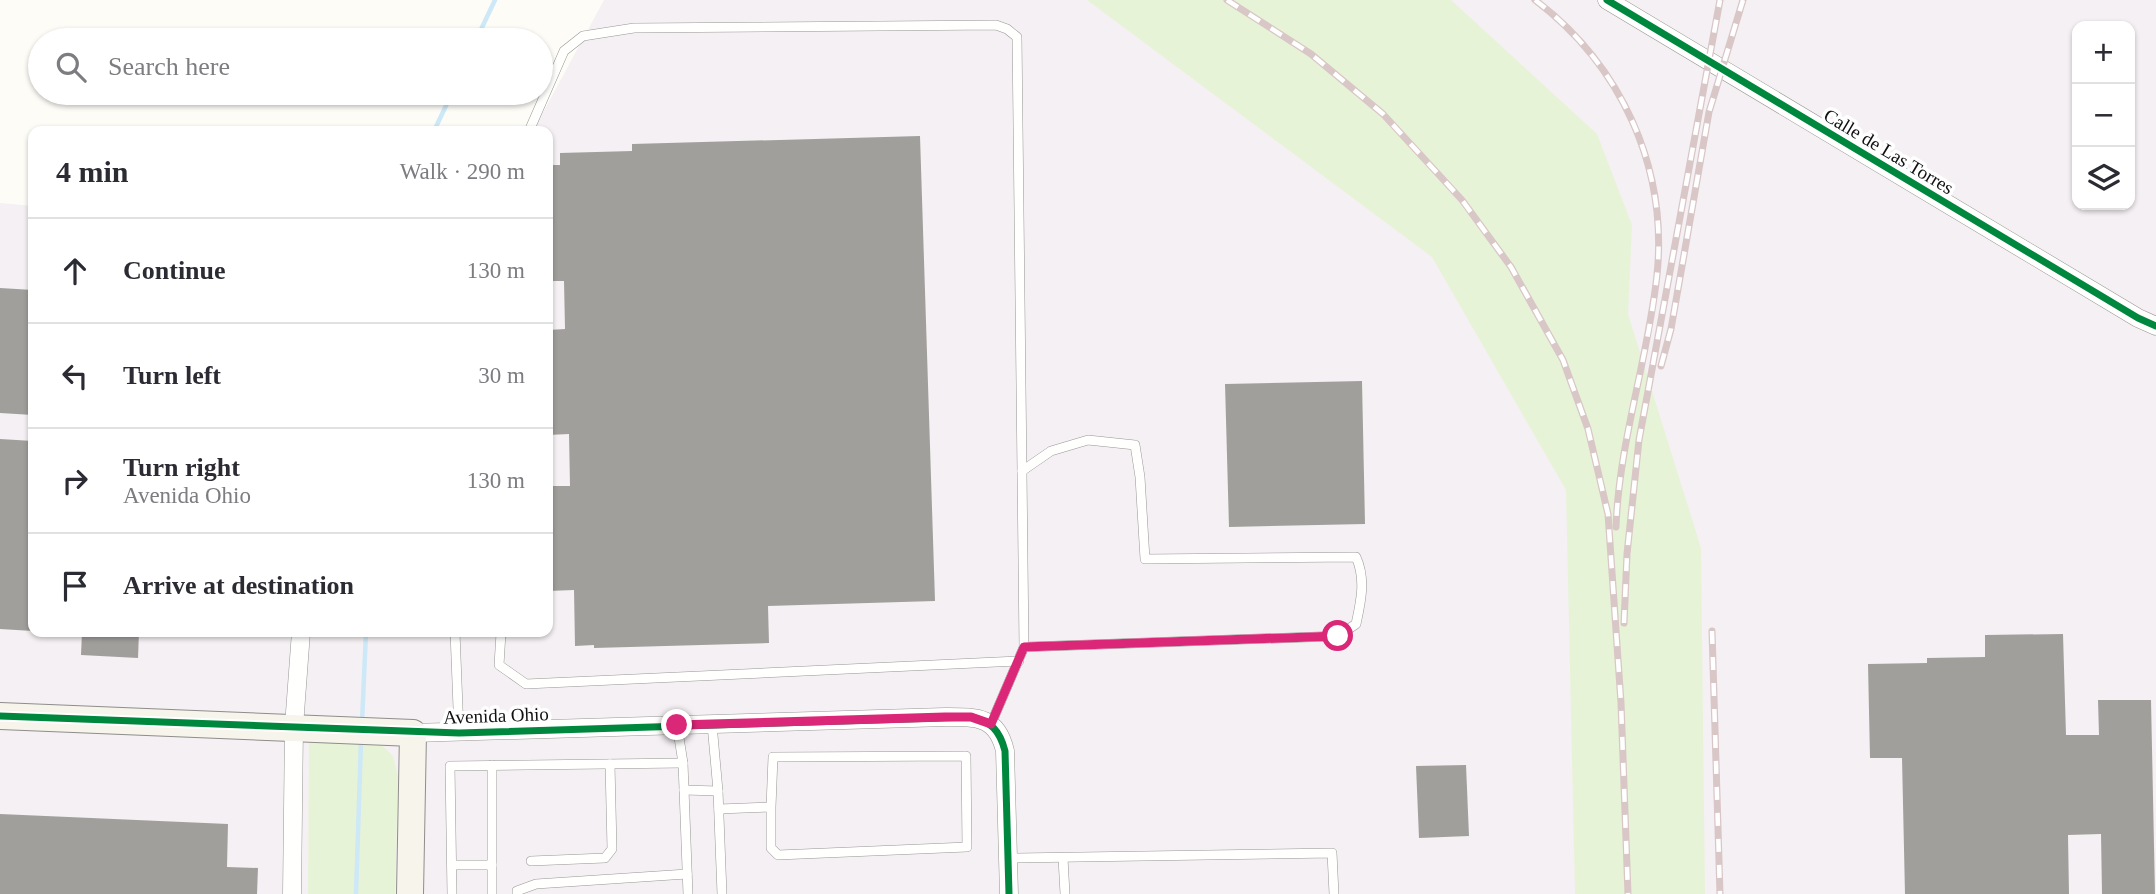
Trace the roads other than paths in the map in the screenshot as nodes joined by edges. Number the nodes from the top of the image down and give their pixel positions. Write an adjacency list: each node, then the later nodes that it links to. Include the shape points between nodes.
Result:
1 (1607, 0): 5 (street, Calle de Las Torres)
2 (553, 76): 6 (lane, via 564,51 583,36 634,27 996,24 1017,37)
3 (540, 105): 4 (lane)
4 (531, 126)
5 (2156, 326)
6 (1021, 471): 10 (lane); 10 (lane, via 1052,451 1088,440 1135,444 1145,559 1356,557 1362,570 1356,624 1338,636)
7 (302, 637): 16 (street)
8 (455, 637): 18 (lane)
9 (501, 637): 11 (lane, via 499,665 526,684)
10 (1024, 647): 11 (lane)
11 (1019, 661): 14 (lane)
12 (0, 716): 16 (street, Avenida Ohio)
13 (712, 724): 14 (street, Avenida Ohio, via 958,717); 15 (street, Avenida Ohio); 23 (lane)
14 (991, 724): 27 (street, via 1005,751)
15 (677, 725): 18 (street, Avenida Ohio); 19 (lane)
16 (294, 726): 17 (street, Avenida Ohio); 32 (street)
17 (384, 730): 18 (street, Avenida Ohio); 33 (street, via 413,778)
18 (459, 733)
19 (683, 763): 20 (lane); 22 (lane)
20 (610, 764): 21 (lane); 28 (lane, via 612,849 605,858)
21 (492, 765): 29 (lane, via 450,766); 30 (lane)
22 (684, 790): 23 (lane); 31 (lane)
23 (718, 791): 25 (lane)
24 (771, 807): 24 (lane, via 774,757 966,756 967,847 778,855 771,848); 25 (lane)
25 (719, 809): 38 (lane)
26 (1063, 858): 27 (lane); 40 (lane); 41 (lane, via 1332,853)
27 (1008, 859): 39 (street)
28 (531, 861)
29 (452, 865): 30 (lane); 34 (lane)
30 (492, 865): 35 (lane)
31 (687, 874): 36 (lane, via 536,884); 37 (lane)
32 (292, 894)
33 (410, 894)
34 (452, 894)
35 (492, 894)
36 (517, 894)
37 (688, 894)
38 (722, 894)
39 (1009, 894)
40 (1065, 894)
41 (1334, 894)

